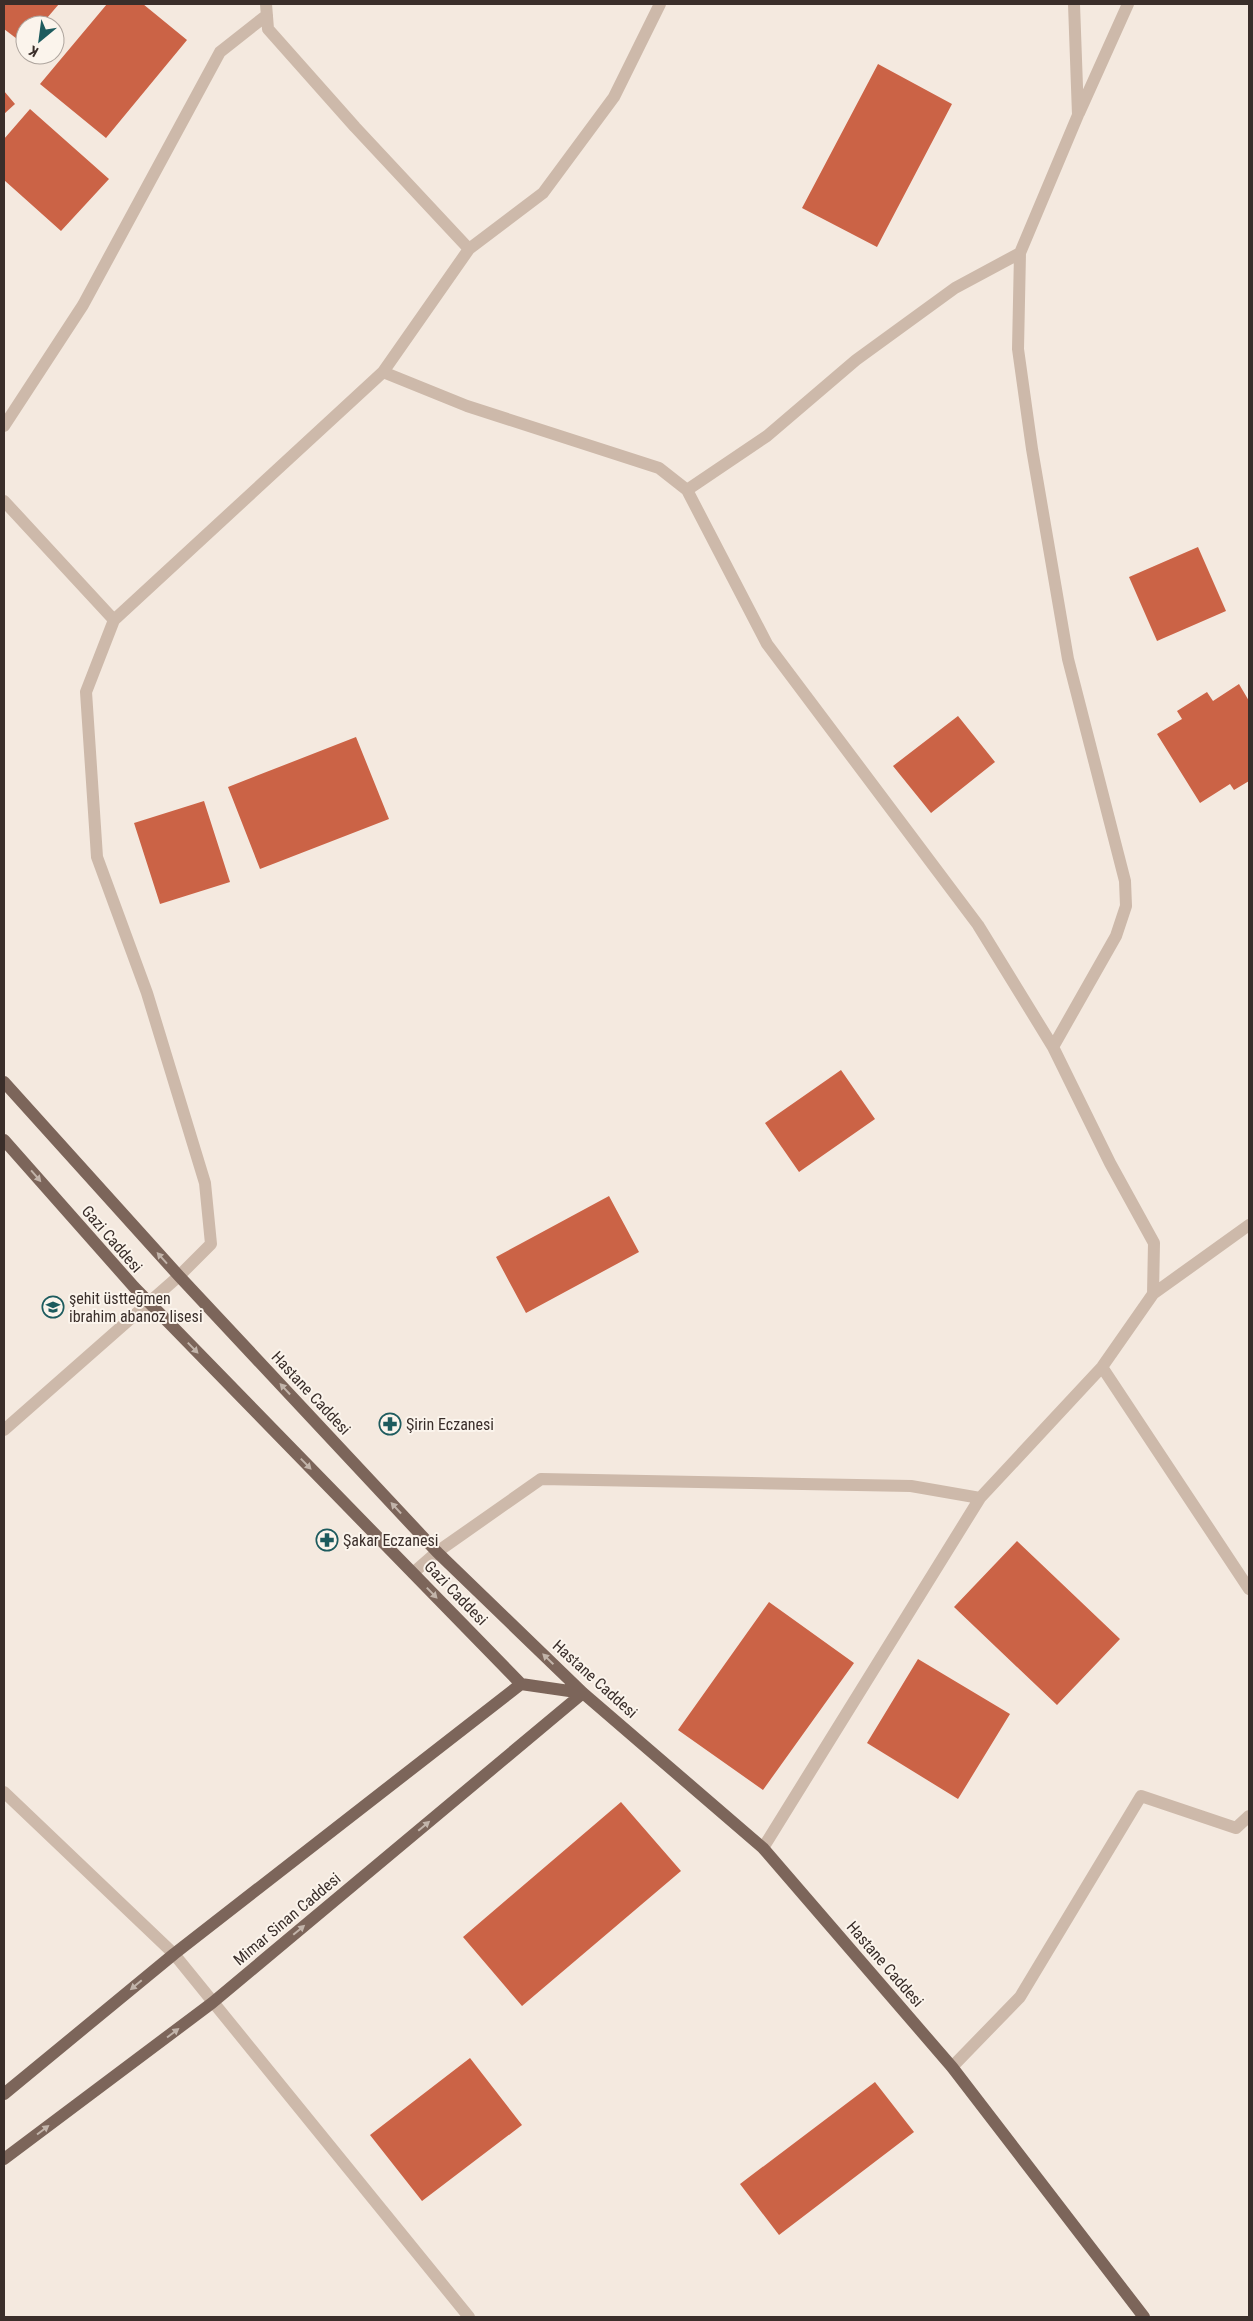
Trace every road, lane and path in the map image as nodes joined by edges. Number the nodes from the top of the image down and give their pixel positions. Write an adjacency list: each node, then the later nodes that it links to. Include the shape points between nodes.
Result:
1 (660, 4): 6 (street, via 614,97 543,193)
2 (1074, 4): 5 (street)
3 (1128, 4): 5 (street)
4 (267, 9): 6 (street, via 268,29); 9 (street, via 220,52 83,305)
5 (1078, 115): 7 (street)
6 (469, 249): 8 (street)
7 (1020, 253): 10 (street, via 955,288 856,360 767,436); 13 (street, via 1018,348 1032,449 1068,660 1125,881 1126,906 1116,936)
8 (383, 372): 10 (street, via 466,406 658,468); 12 (street)
9 (4, 426)
10 (687, 490): 13 (street, via 767,644 978,925)
11 (4, 501): 12 (street)
12 (114, 620): 17 (street, via 86,692 97,857 147,994 205,1183 211,1244)
13 (1052, 1048): 18 (street, via 1154,1243)
14 (4, 1082): 17 (main road, Hastane Caddesi, one-way to 14)
15 (4, 1140): 19 (main road, Gazi Caddesi, one-way to 19)
16 (1249, 1225): 18 (street)
17 (179, 1276): 19 (street); 23 (main road, Hastane Caddesi, one-way to 17)
18 (1153, 1294): 20 (street)
19 (149, 1303): 21 (street); 24 (main road, Gazi Caddesi, one-way to 24)
20 (1102, 1367): 22 (street); 25 (street)
21 (4, 1430)
22 (980, 1498): 23 (street, via 911,1486 541,1479); 30 (street)
23 (437, 1552): 24 (street); 27 (main road, Hastane Caddesi, one-way to 23)
24 (413, 1573): 26 (main road, Gazi Caddesi, one-way to 26)
25 (1249, 1589)
26 (521, 1684): 27 (main road); 31 (main road)
27 (584, 1693): 30 (main road, Hastane Caddesi); 32 (main road, Mimar Sinan Caddesi, one-way to 27)
28 (4, 1792): 31 (street)
29 (1249, 1816): 33 (street, via 1236,1828 1141,1796 1020,1997)
30 (763, 1848): 33 (main road, Hastane Caddesi)
31 (174, 1954): 32 (street); 34 (main road, one-way to 34)
32 (212, 2003): 35 (main road, Mimar Sinan Caddesi, one-way to 32); 36 (street)
33 (952, 2066): 37 (main road, Hastane Caddesi)
34 (4, 2094)
35 (4, 2159)
36 (469, 2317)
37 (1144, 2317)

